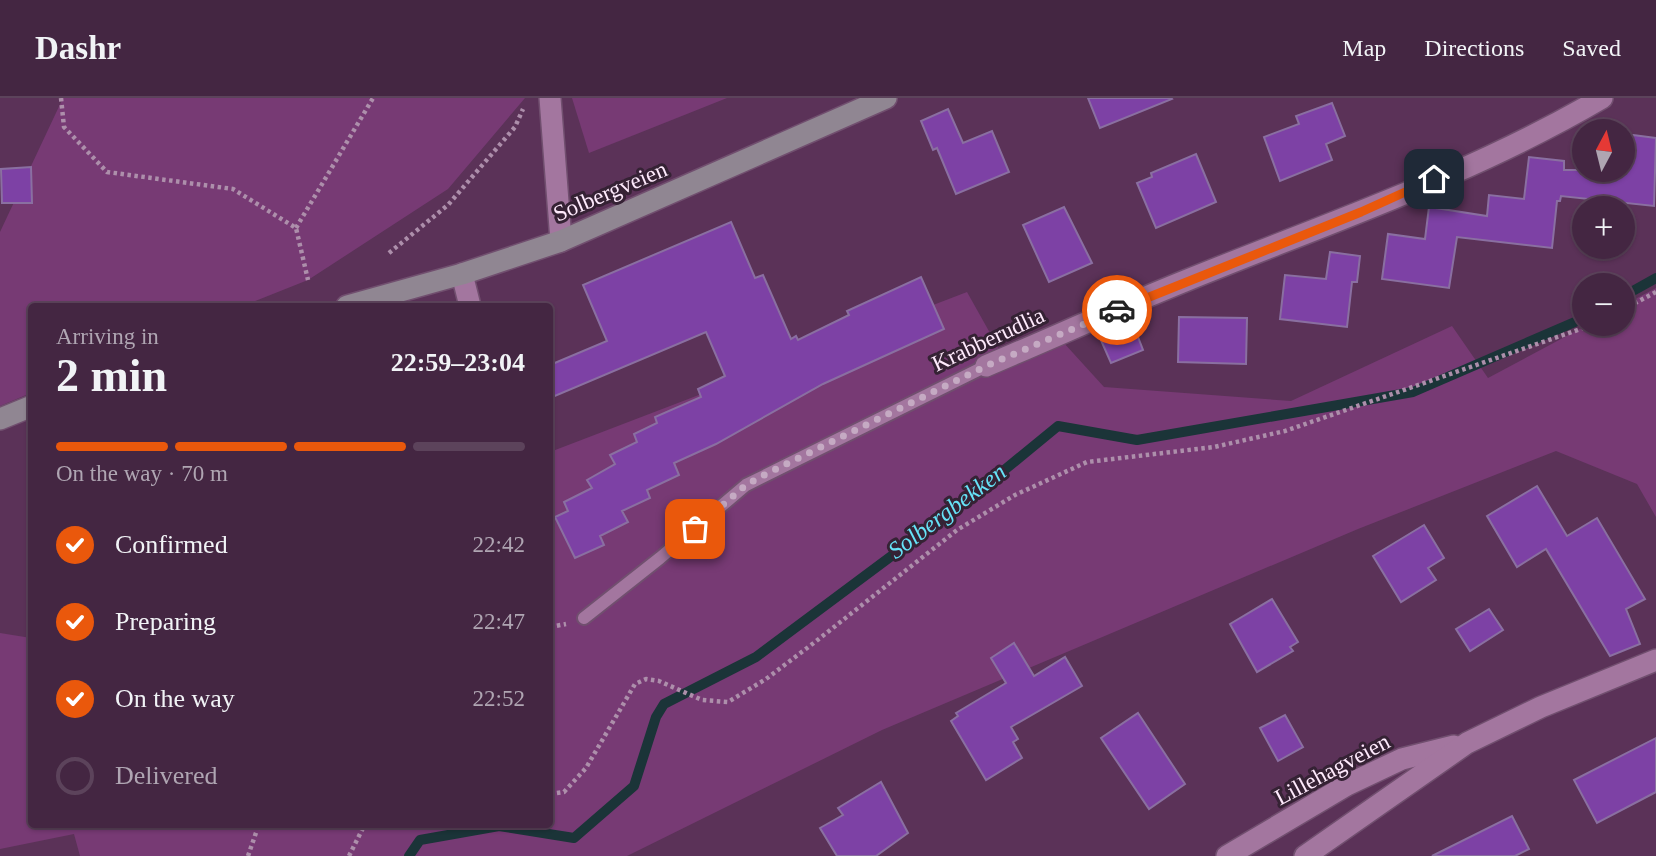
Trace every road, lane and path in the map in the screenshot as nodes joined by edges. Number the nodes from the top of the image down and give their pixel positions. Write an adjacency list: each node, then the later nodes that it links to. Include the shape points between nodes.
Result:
1 (61, 98): 7 (path, via 64,127 107,172 233,188)
2 (373, 98): 7 (path)
3 (527, 98): 9 (path, via 515,127 448,205)
4 (550, 98): 8 (street)
5 (886, 98): 8 (street, Solbergveien)
6 (1602, 98): 17 (street, Krabberudlia, via 1556,125 1361,212)
7 (296, 228): 11 (path)
8 (561, 241): 10 (street, Solbergveien)
9 (389, 253)
10 (462, 274): 13 (street, Solbergveien); 14 (street)
11 (308, 279)
12 (1656, 292): 15 (path)
13 (357, 303)
14 (469, 303)
15 (1635, 303)
16 (1572, 332): 23 (path, via 1285,431 1214,447 1087,462 1015,495 957,530 815,642 728,702 702,701 659,681 646,679 635,684 586,768 564,792)
17 (986, 366): 20 (lane, Krabberudlia, via 746,485)
18 (28, 408): 19 (street)
19 (0, 419)
20 (584, 618)
21 (1656, 660): 22 (street, Lillehagveien)
22 (1467, 743): 28 (street, Lillehagveien, via 1402,759 1347,785); 29 (street, Lillehagveien)
23 (553, 794)
24 (257, 828): 26 (path)
25 (363, 828): 27 (path)
26 (248, 856)
27 (349, 856)
28 (1227, 856)
29 (1305, 856)

